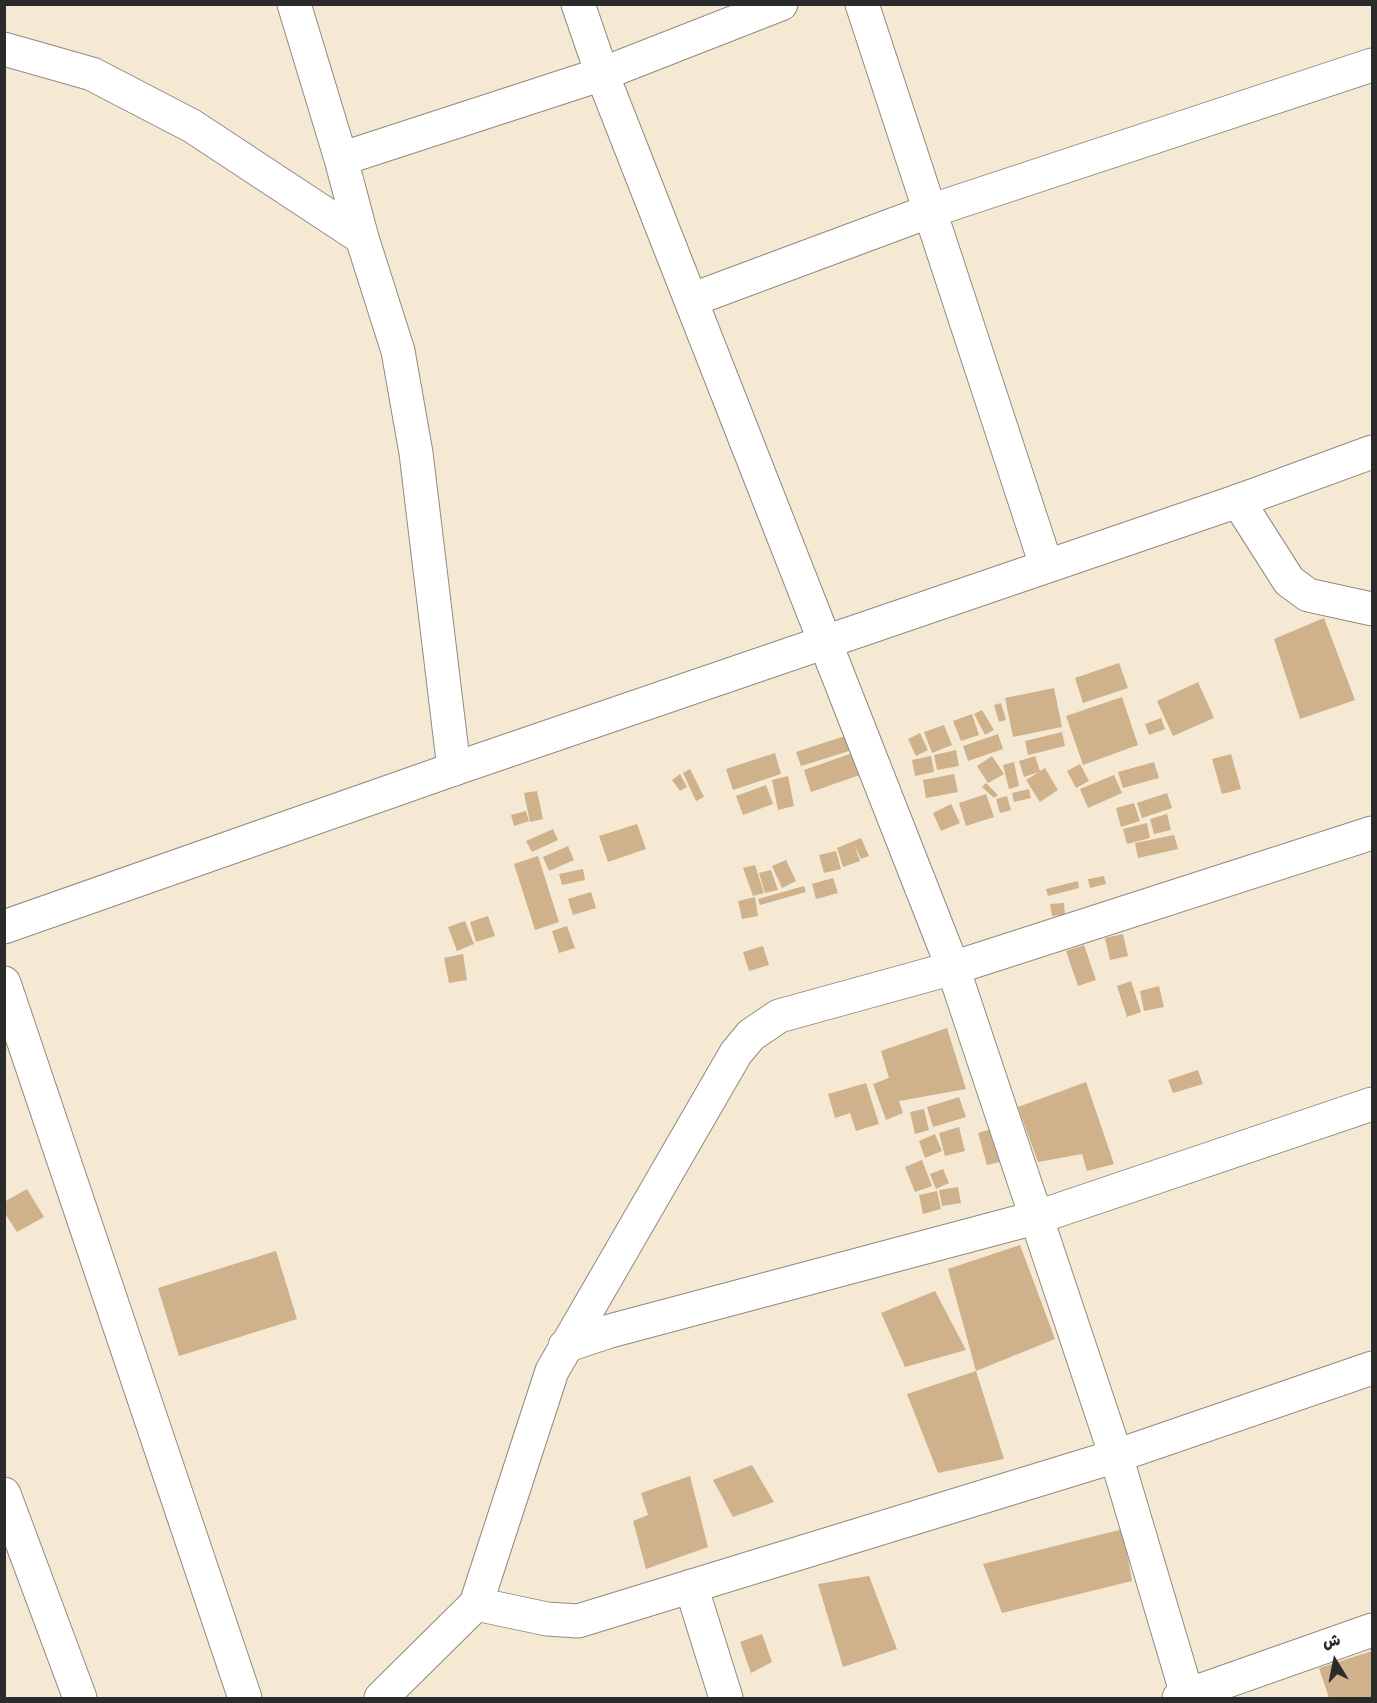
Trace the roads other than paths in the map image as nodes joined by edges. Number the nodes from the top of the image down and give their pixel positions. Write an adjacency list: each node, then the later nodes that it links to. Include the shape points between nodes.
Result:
1 (294, 4): 8 (street)
2 (578, 4): 7 (street)
3 (781, 4): 7 (street)
4 (862, 4): 9 (street)
5 (4, 48): 10 (street, via 92,74 192,126)
6 (1372, 65): 9 (street)
7 (602, 74): 8 (street); 11 (street)
8 (341, 159): 10 (street)
9 (930, 211): 11 (street); 14 (street)
10 (362, 238): 17 (street, via 398,351 410,419)
11 (691, 300): 16 (street)
12 (1372, 452): 13 (street)
13 (1238, 501): 14 (street); 15 (street, via 1289,581 1308,595)
14 (1046, 565): 16 (street)
15 (1372, 609)
16 (824, 642): 17 (street); 20 (street)
17 (454, 769): 19 (street)
18 (1372, 833): 20 (street)
19 (4, 927)
20 (953, 968): 23 (street); 24 (street, via 779,1016 751,1035 736,1053)
21 (4, 983): 33 (street)
22 (1372, 1104): 23 (street)
23 (1038, 1217): 24 (street); 26 (street)
24 (565, 1346): 30 (street, via 552,1371)
25 (1372, 1368): 26 (street)
26 (1116, 1456): 29 (street); 36 (street)
27 (4, 1494): 28 (street)
28 (10, 1532): 32 (street)
29 (691, 1586): 30 (street, via 578,1621 547,1619); 35 (street)
30 (476, 1604): 34 (street)
31 (1372, 1630): 36 (street)
32 (80, 1698)
33 (244, 1698)
34 (381, 1698)
35 (726, 1698)
36 (1185, 1698)

